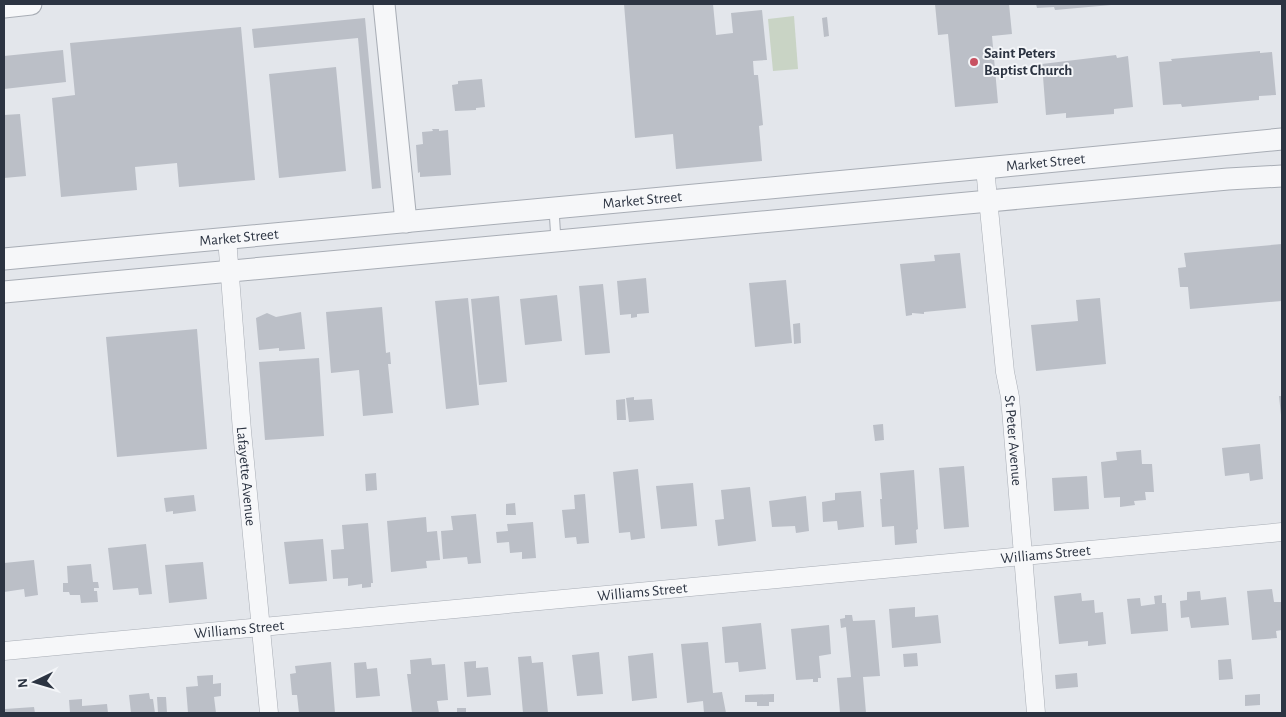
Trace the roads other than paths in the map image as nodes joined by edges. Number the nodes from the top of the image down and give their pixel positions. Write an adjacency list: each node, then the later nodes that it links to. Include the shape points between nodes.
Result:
1 (31, 4): 3 (street)
2 (384, 4): 9 (street)
3 (4, 7)
4 (1282, 139): 5 (street, Market Street)
5 (985, 168): 7 (street, St Peter Avenue); 8 (street, Market Street)
6 (1282, 176): 7 (street)
7 (989, 201): 11 (street); 16 (street, St Peter Avenue)
8 (554, 208): 9 (street, Market Street); 11 (lane)
9 (406, 222): 10 (street, Market Street)
10 (227, 238): 12 (street, Market Street); 13 (street, Lafayette Avenue)
11 (556, 241): 13 (street)
12 (4, 260)
13 (229, 271): 14 (street); 17 (street, Lafayette Avenue)
14 (4, 292)
15 (1282, 532): 16 (street, Williams Street)
16 (1023, 556): 17 (street, Williams Street); 20 (street, St Peter Avenue)
17 (260, 627): 18 (street, Williams Street); 19 (street, Lafayette Avenue)
18 (4, 651)
19 (269, 713)
20 (1036, 713)

